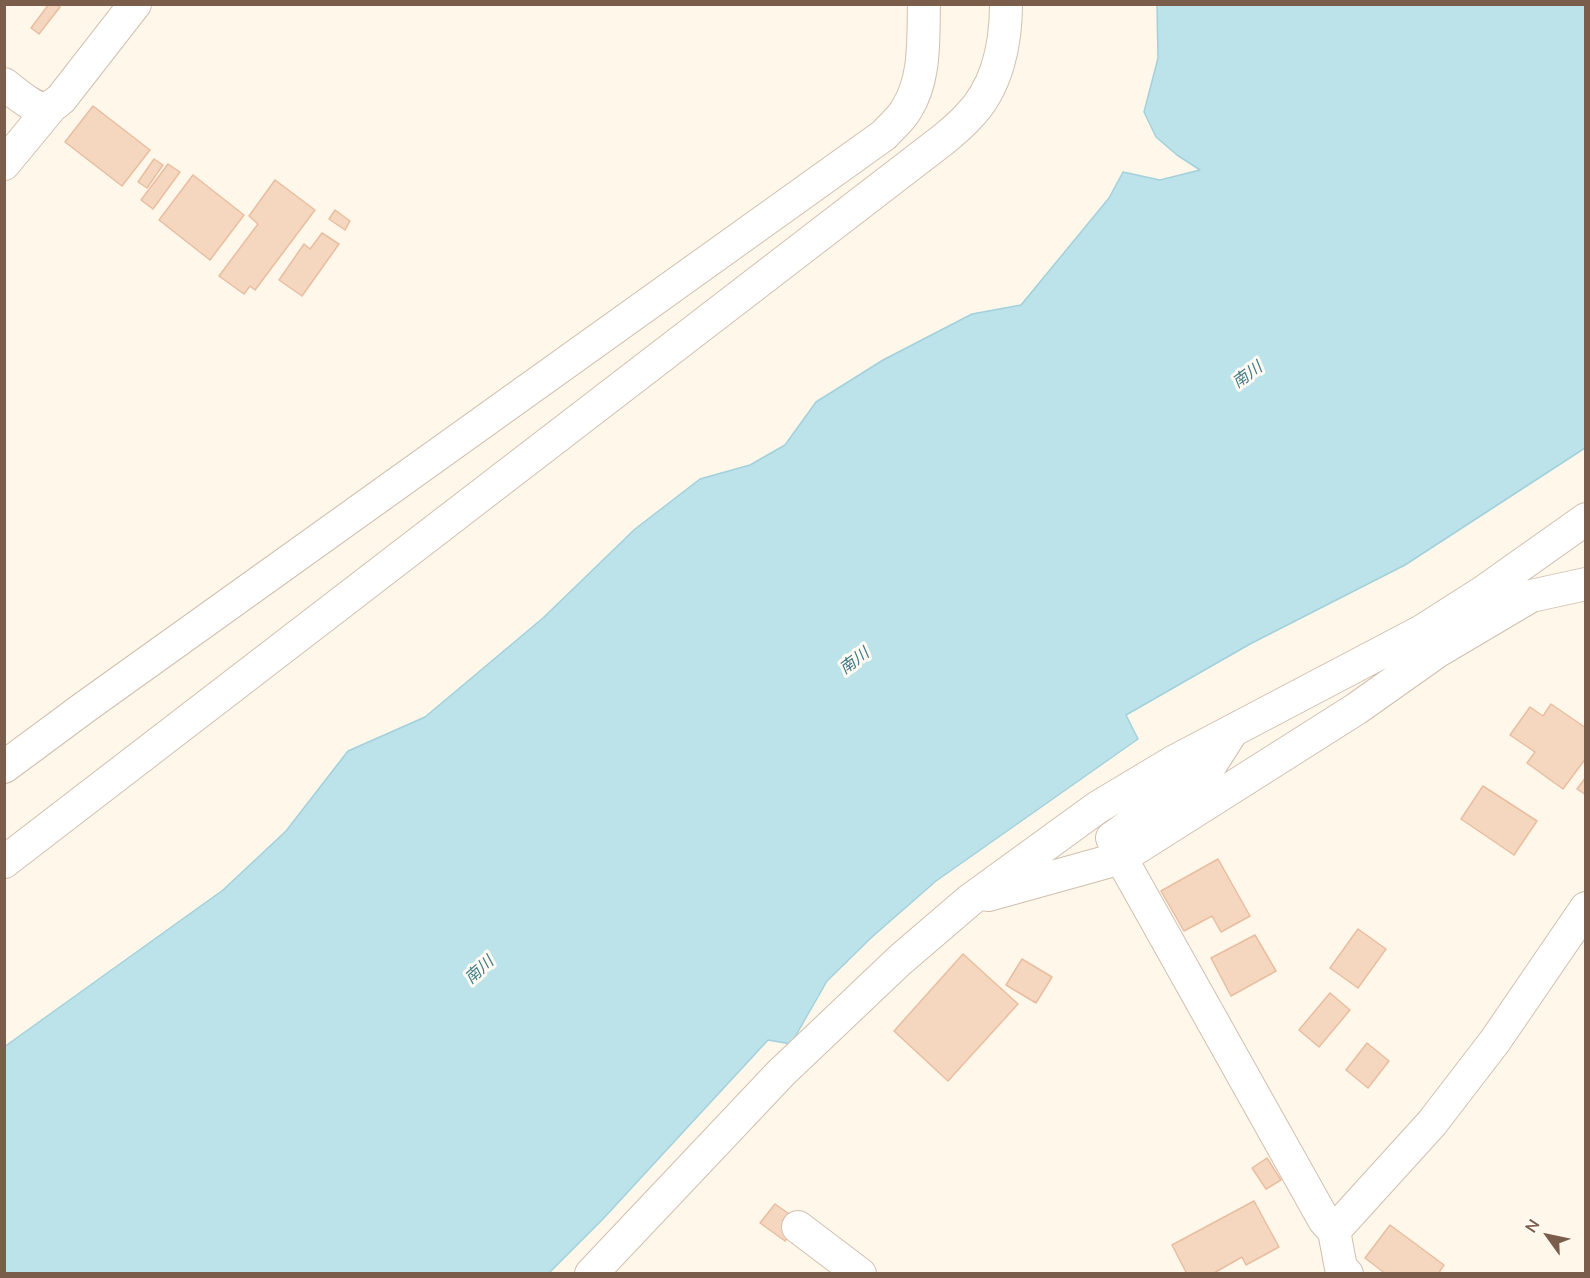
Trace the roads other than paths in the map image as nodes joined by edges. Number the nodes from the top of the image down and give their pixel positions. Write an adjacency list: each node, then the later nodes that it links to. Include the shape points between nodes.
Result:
1 (135, 4): 5 (street)
2 (924, 4): 10 (street, via 922,67 916,89 906,111 884,135)
3 (1006, 4): 12 (street, via 997,67 987,91 969,116 944,139)
4 (4, 84): 5 (street, via 30,103)
5 (51, 107): 6 (street)
6 (4, 164)
7 (1586, 519): 9 (street, via 1422,631)
8 (1586, 584): 11 (street, via 1531,596 1512,607)
9 (1233, 730): 11 (street, via 1208,769 1112,838); 13 (street, via 1098,807)
10 (4, 767)
11 (1121, 858): 13 (street); 16 (street, via 1324,1220)
12 (4, 862)
13 (970, 900): 18 (street, via 900,960 781,1073)
14 (1586, 908): 16 (street, via 1495,1041 1432,1123)
15 (798, 1227): 19 (street)
16 (1334, 1231): 17 (street)
17 (1342, 1272)
18 (591, 1274)
19 (860, 1274)

